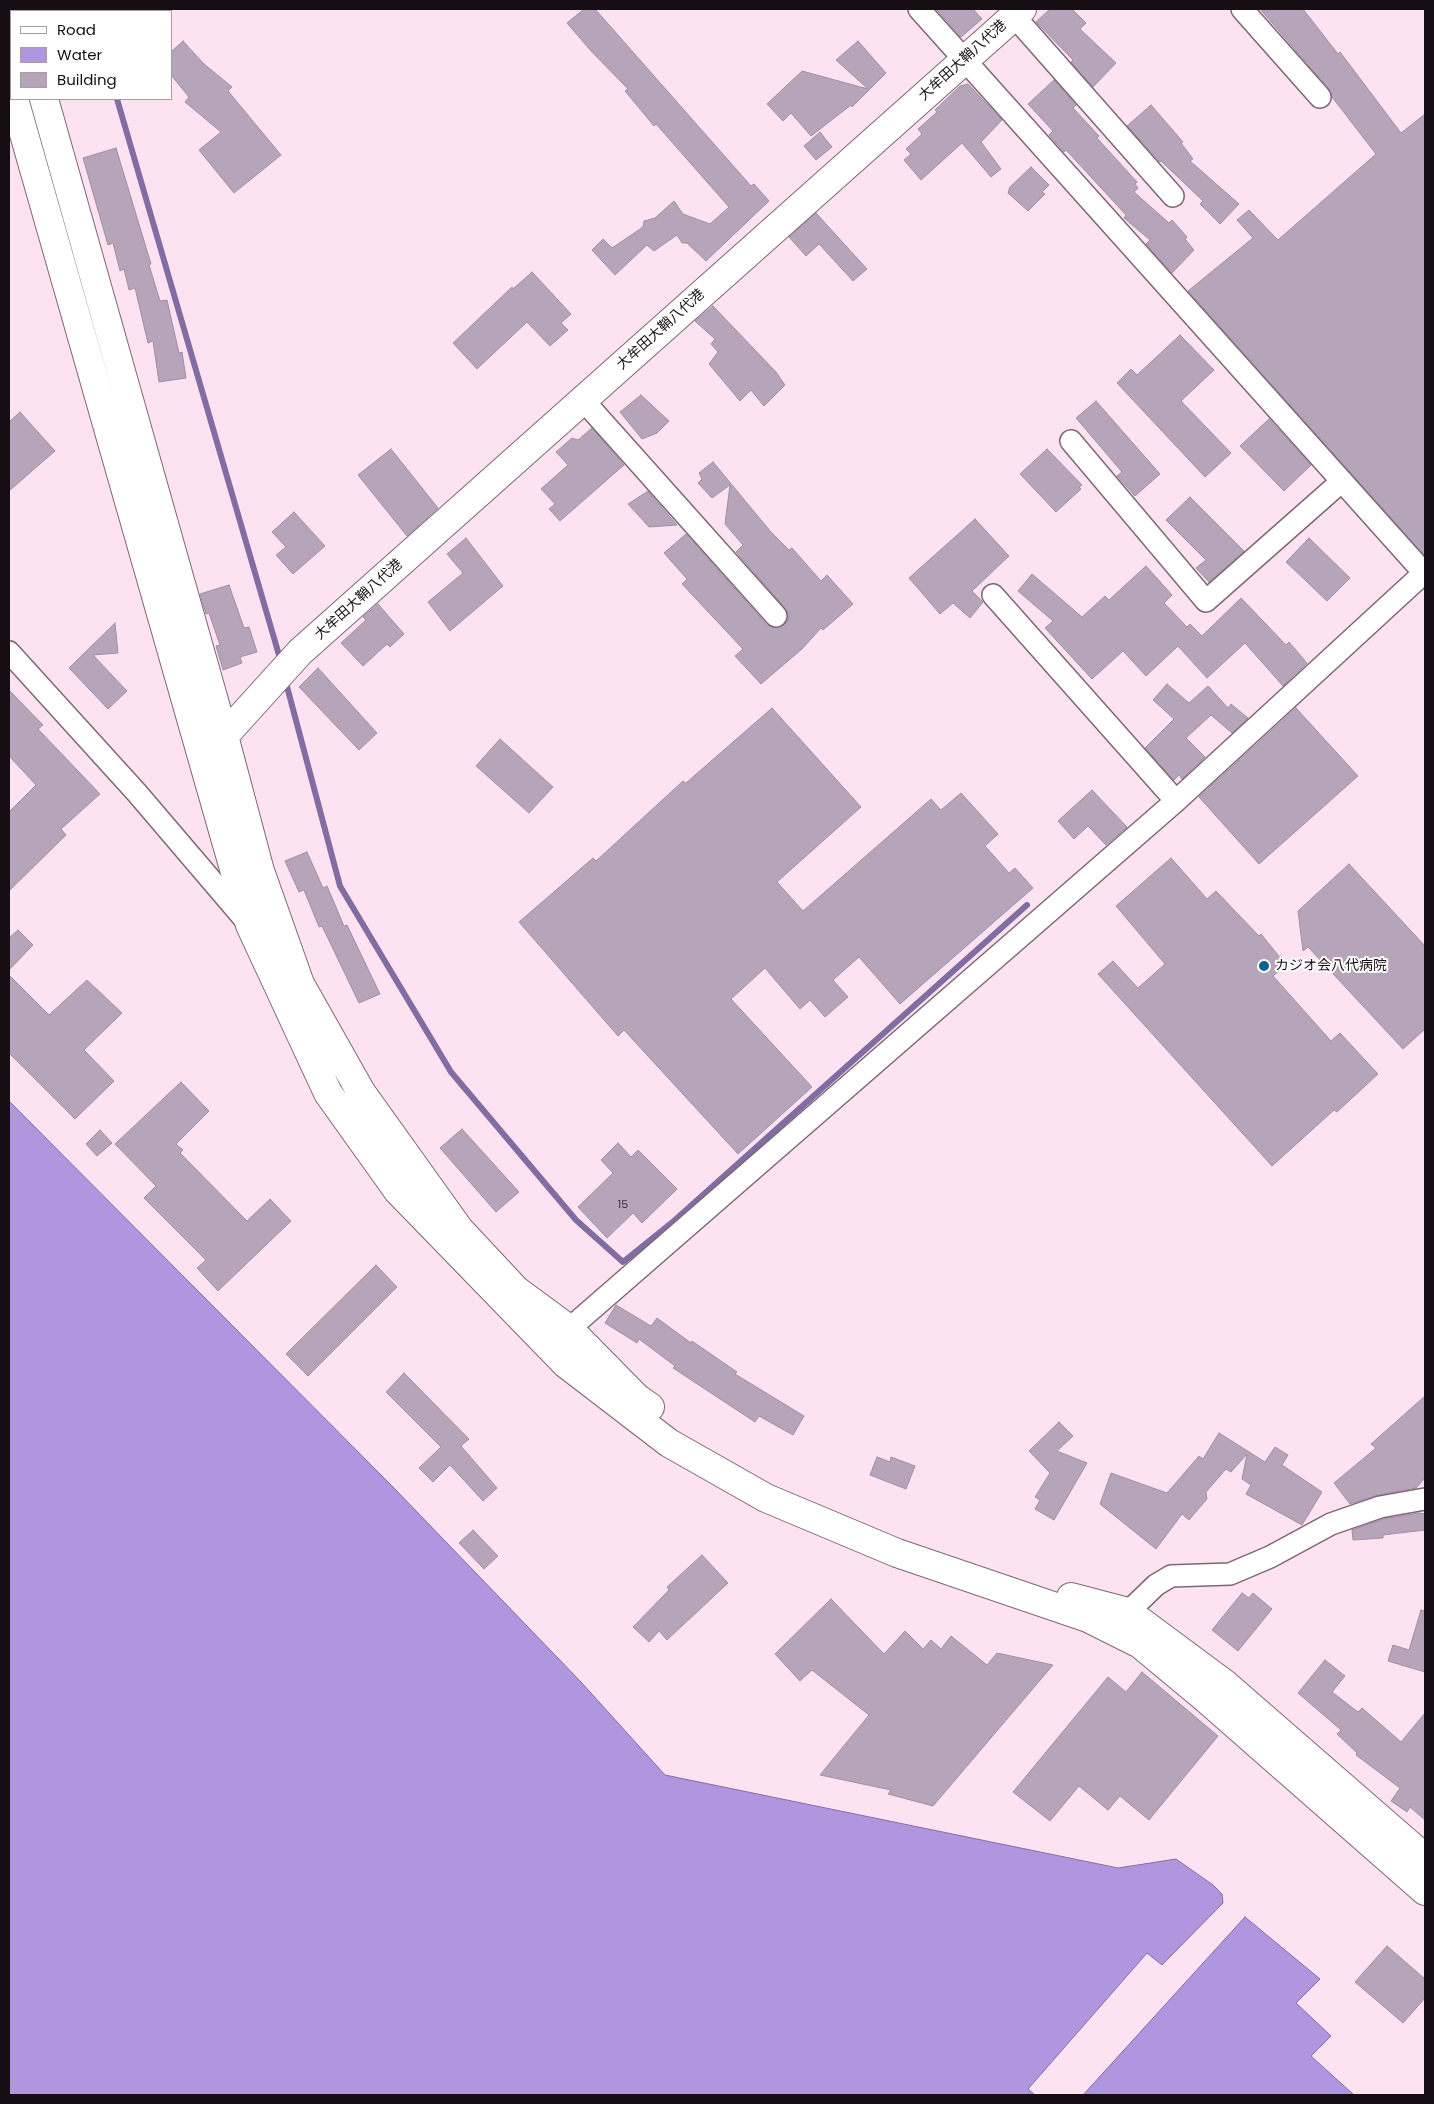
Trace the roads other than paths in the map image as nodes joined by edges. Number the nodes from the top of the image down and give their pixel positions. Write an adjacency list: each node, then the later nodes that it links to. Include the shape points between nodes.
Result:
1 (919, 9): 4 (street)
2 (1242, 9): 5 (street)
3 (1018, 12): 4 (street, 大牟田大鞘八代港); 8 (street)
4 (965, 59): 9 (street, 大牟田大鞘八代港); 11 (street)
5 (1320, 97)
6 (14, 100): 18 (street)
7 (44, 100): 16 (street)
8 (1173, 196)
9 (583, 400): 14 (street); 16 (street, 大牟田大鞘八代港, via 300,652)
10 (1071, 442): 11 (street, via 1206,601)
11 (1342, 481): 12 (street)
12 (1425, 573): 17 (street)
13 (993, 595): 17 (street)
14 (776, 616)
15 (9, 652): 18 (street, via 137,793)
16 (224, 736): 19 (street, via 260,871)
17 (1176, 801): 20 (street)
18 (250, 925): 19 (street); 24 (street, via 328,1093 392,1183 566,1364 669,1443 766,1498 897,1553 1088,1618 1140,1644)
19 (300, 984): 20 (street, via 361,1092 459,1229 516,1290)
20 (569, 1329): 22 (street, via 636,1398 712,1452 798,1499 889,1537 1050,1591)
21 (1425, 1499): 22 (street, via 1380,1506 1331,1524 1270,1557 1230,1574 1171,1576 1156,1585)
22 (1128, 1612): 23 (street, via 1225,1684)
23 (1425, 1858)
24 (1425, 1891)

